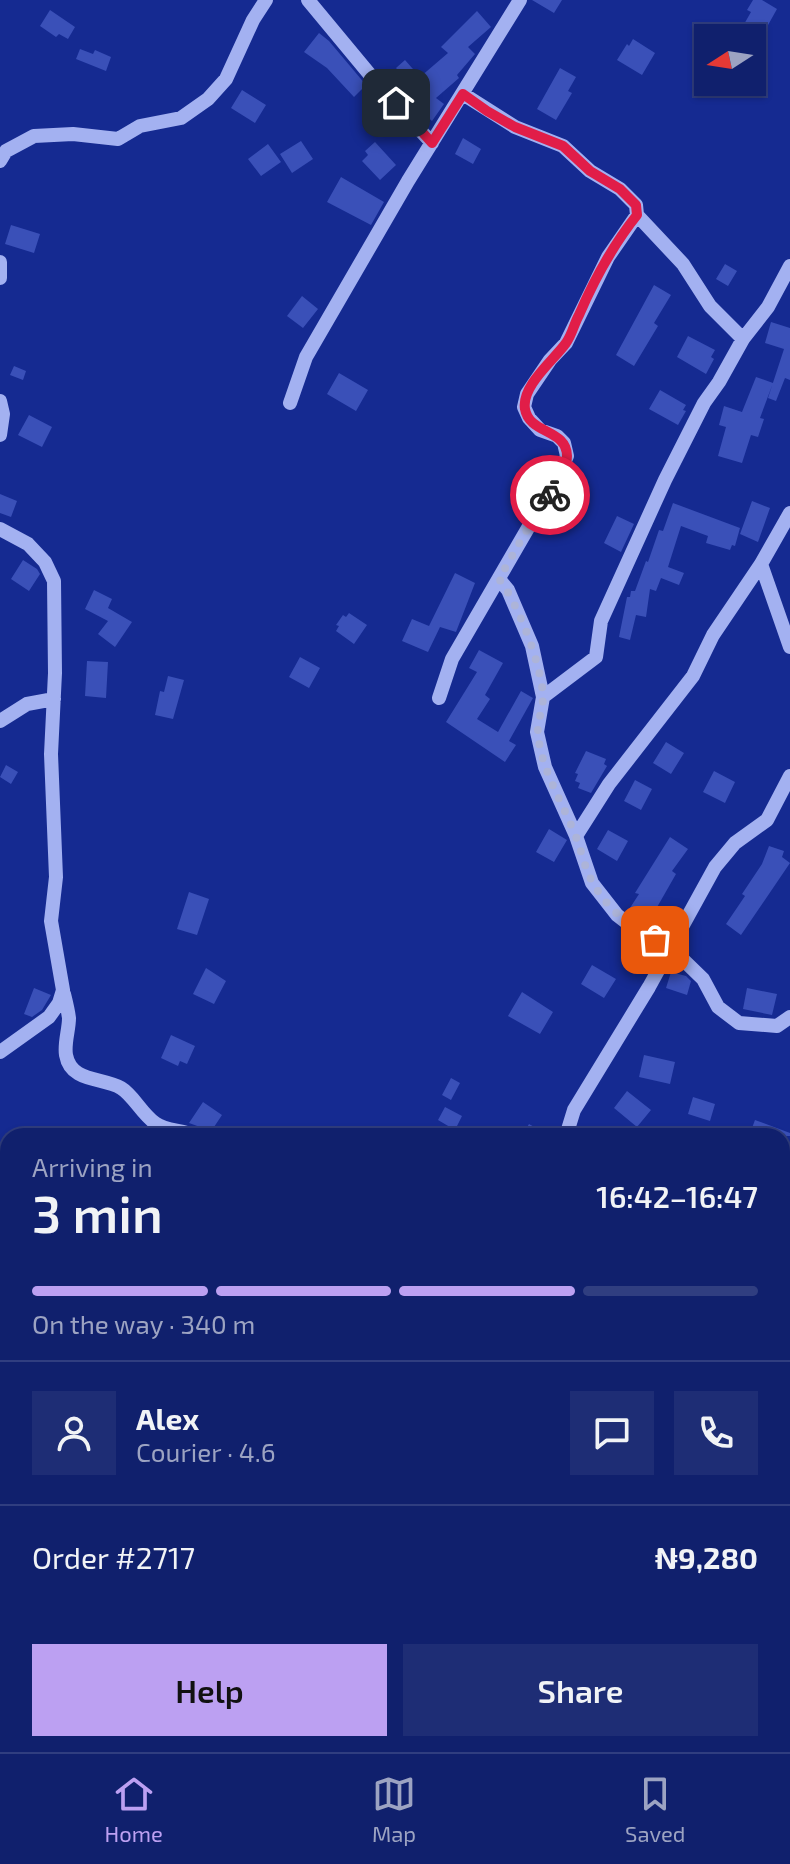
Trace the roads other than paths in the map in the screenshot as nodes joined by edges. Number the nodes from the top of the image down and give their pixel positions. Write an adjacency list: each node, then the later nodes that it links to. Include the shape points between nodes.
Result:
1 (266, 0): 6 (street, via 226,79 181,118 140,126 118,139 34,136 6,151)
2 (308, 0): 5 (street)
3 (520, 0): 4 (street)
4 (463, 94): 5 (street); 7 (street, via 515,127 563,146 620,189 636,205)
5 (432, 143): 13 (street, via 306,357)
6 (0, 161)
7 (637, 215): 11 (street); 18 (street, via 608,257 566,343 527,394 524,407 529,418 540,430 557,436 567,456 545,507)
8 (0, 262): 10 (street)
9 (790, 266): 11 (street)
10 (0, 278)
11 (743, 339): 20 (street, via 665,480 601,621 596,657)
12 (0, 401): 14 (street)
13 (290, 403)
14 (0, 435)
15 (790, 513): 17 (street)
16 (1, 529): 22 (street, via 28,544 54,581)
17 (761, 564): 19 (street); 25 (street, via 713,635 693,676 609,784)
18 (499, 579): 20 (street, via 532,646); 21 (street, via 452,659)
19 (790, 647)
20 (543, 697): 25 (street, via 537,732 545,767)
21 (439, 698)
22 (54, 699): 23 (street, via 27,704); 27 (street, via 56,865 51,921)
23 (0, 721)
24 (790, 776): 26 (street, via 767,820 735,843 715,867)
25 (576, 836): 26 (street, via 592,883 617,915)
26 (671, 948): 28 (street, via 703,979 718,1007 739,1023 777,1026); 31 (street, via 574,1110)
27 (63, 990): 29 (street, via 49,1017); 30 (street, via 69,1019 66,1057 75,1072 125,1090)
28 (790, 1017)
29 (0, 1052)
30 (164, 1128)
31 (568, 1128)

